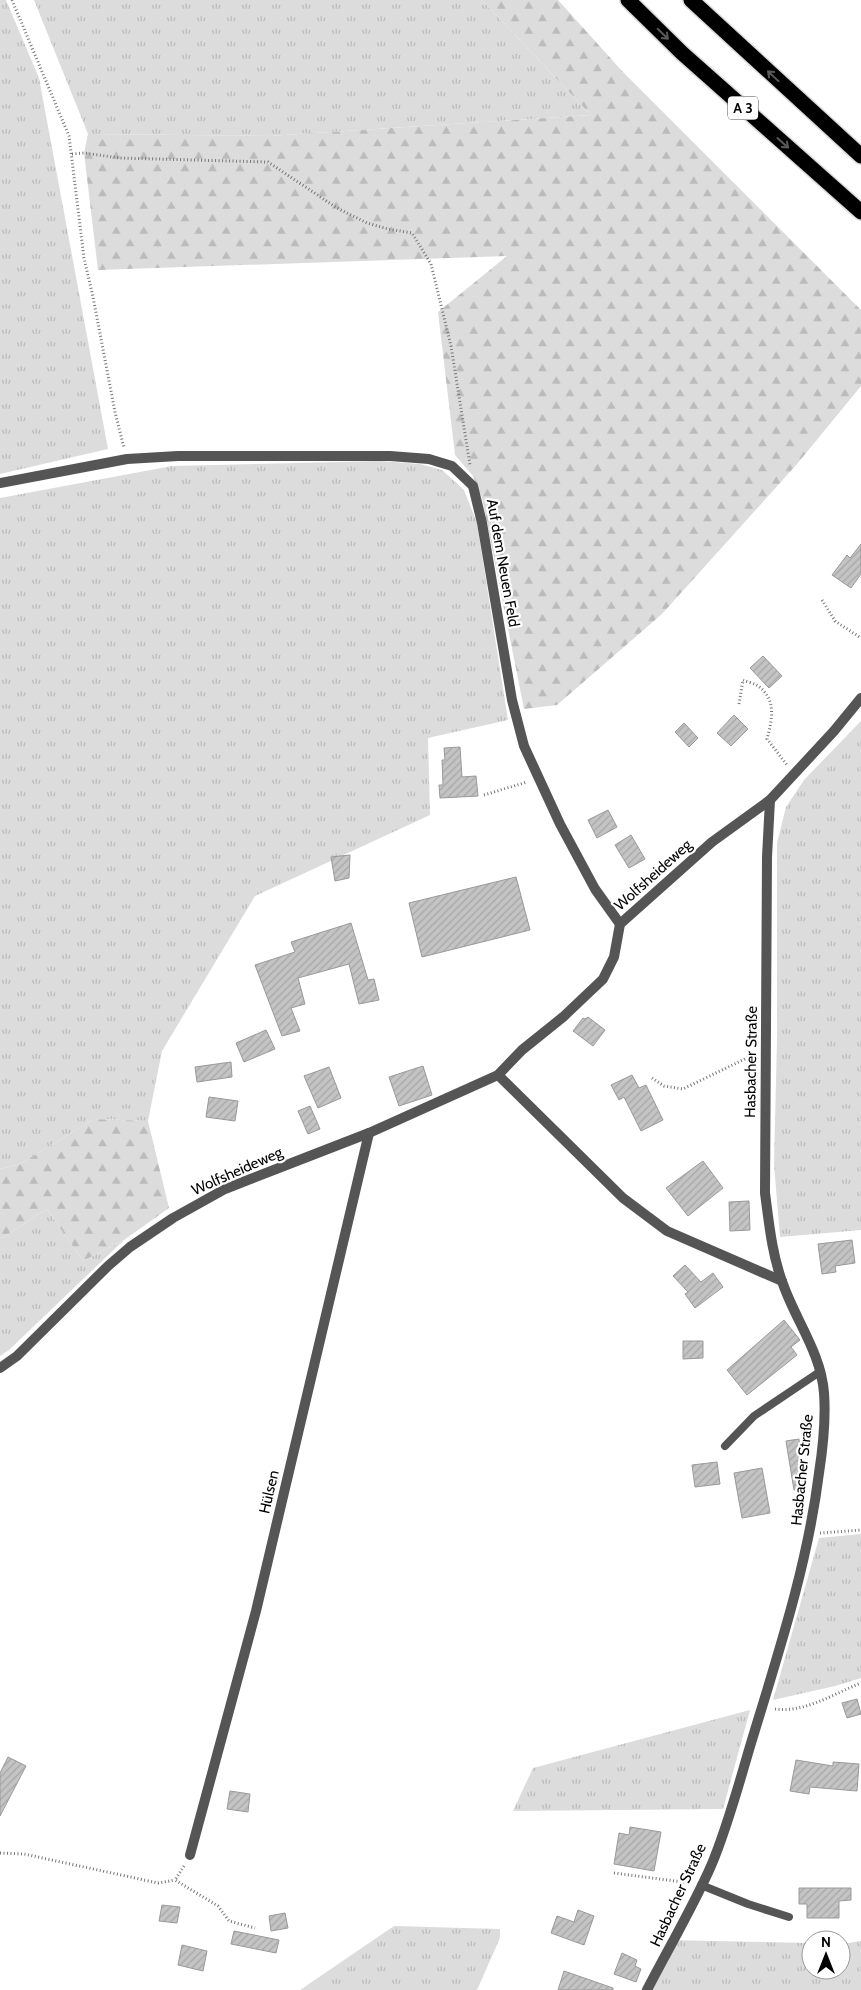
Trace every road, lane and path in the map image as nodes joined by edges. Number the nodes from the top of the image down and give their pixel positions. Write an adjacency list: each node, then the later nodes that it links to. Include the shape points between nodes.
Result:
1 (12, 0): 4 (path, via 69,136)
2 (628, 0): 6 (highway, A 3, one-way to 6, via 689,59)
3 (691, 0): 5 (highway, one-way to 3)
4 (72, 154): 7 (path, via 84,258); 9 (path, via 268,162 337,208 367,223 412,233 431,264 451,346)
5 (861, 156)
6 (861, 212)
7 (127, 458): 8 (street, Auf dem Neuen Feld); 9 (street, Auf dem Neuen Feld, via 251,455 429,459 452,466)
8 (0, 484)
9 (473, 486): 15 (street, Auf dem Neuen Feld, via 512,700 524,746)
10 (822, 600): 11 (path, via 835,621)
11 (861, 638)
12 (861, 698): 14 (street)
13 (739, 704): 14 (path, via 743,680 759,686 772,707 767,739)
14 (793, 773): 17 (street)
15 (538, 779): 16 (path); 18 (street, Auf dem Neuen Feld, via 595,889)
16 (484, 795)
17 (770, 800): 18 (street, Wolfsheideweg, via 712,842); 19 (street, Hasbacher Straße)
18 (620, 924): 20 (street, Wolfsheideweg, via 614,957 603,979)
19 (766, 1048): 21 (path, via 683,1089 664,1086); 23 (street, Hasbacher Straße, via 765,1193)
20 (498, 1075): 22 (street, Wolfsheideweg); 23 (street, via 623,1198 667,1231)
21 (652, 1078)
22 (369, 1133): 24 (street, Wolfsheideweg, via 225,1189 150,1233 108,1266 17,1356); 32 (street, Hülsen, via 256,1611)
23 (782, 1282): 25 (street, Hasbacher Straße)
24 (0, 1368)
25 (821, 1371): 26 (lane, via 754,1416); 28 (street, Hasbacher Straße, via 823,1431)
26 (725, 1446)
27 (861, 1530): 28 (path)
28 (810, 1534): 30 (street, Hasbacher Straße, via 794,1602)
29 (861, 1683): 30 (path, via 788,1711)
30 (762, 1707): 35 (street, Hasbacher Straße)
31 (0, 1853): 34 (path, via 24,1854 158,1883)
32 (190, 1855): 34 (path)
33 (614, 1873): 35 (path)
34 (175, 1880): 37 (path, via 218,1906 229,1920)
35 (702, 1885): 36 (lane); 38 (street, Hasbacher Straße)
36 (789, 1917)
37 (255, 1928)
38 (647, 1990)

